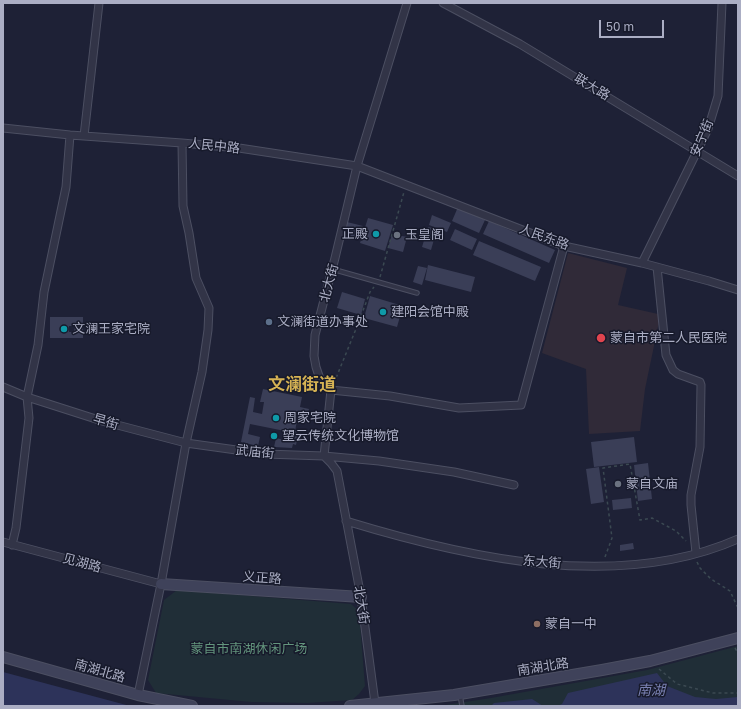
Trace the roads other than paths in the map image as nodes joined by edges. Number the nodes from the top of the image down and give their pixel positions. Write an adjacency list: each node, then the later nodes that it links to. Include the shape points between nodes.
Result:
1 (99, 3): 7 (street)
2 (407, 3): 10 (street, 北大街)
3 (443, 3): 9 (street, 联大路, via 520,44)
4 (722, 3): 9 (street, 安宁街, via 718,96 708,129)
5 (3, 128): 6 (street, 人民中路)
6 (70, 135): 7 (street, 人民中路); 20 (street, via 66,187 44,292 38,344)
7 (84, 136): 8 (street, 人民中路)
8 (182, 143): 10 (street, 人民中路, via 246,149); 21 (street, via 183,206 196,278 209,308 202,372)
9 (697, 151): 11 (street, 联大路); 13 (street, 安宁街)
10 (357, 166): 12 (street, 人民东路); 15 (street, 北大街)
11 (738, 176)
12 (564, 246): 13 (street, 人民东路); 19 (street, via 521,405 459,408 390,396)
13 (642, 263): 14 (street, 人民东路)
14 (656, 267): 16 (street, 人民东路); 28 (street, via 666,355 673,370 701,384 700,447 690,505)
15 (332, 270): 17 (lane); 19 (street, 北大街, via 315,336 314,356 320,379)
16 (738, 290)
17 (417, 293)
18 (3, 387): 20 (street, 早街)
19 (331, 390): 22 (street)
20 (27, 397): 21 (street, 早街, via 102,421); 27 (street, via 29,418)
21 (186, 443): 22 (street, 武庙街, via 265,454); 29 (street)
22 (324, 456): 23 (street, 武庙街, via 454,472); 24 (street, 北大街, via 337,471)
23 (514, 485)
24 (346, 521): 28 (street, 东大街, via 444,548 494,558 548,563 638,565); 30 (street, 北大街)
25 (738, 539): 28 (street, 东大街)
26 (3, 542): 27 (street, 见湖路)
27 (12, 545): 29 (street, 见湖路)
28 (694, 553)
29 (161, 584): 30 (main road, 义正路); 34 (street)
30 (361, 597): 35 (street, 北大街)
31 (738, 638): 33 (main road, 南湖北路, via 650,661)
32 (3, 657): 34 (main road, 南湖北路)
33 (460, 694): 35 (main road, 南湖北路); 38 (lane)
34 (138, 695): 36 (main road, 南湖北路)
35 (375, 703): 37 (main road, 南湖北路)
36 (192, 706)
37 (350, 706)
38 (462, 706)

